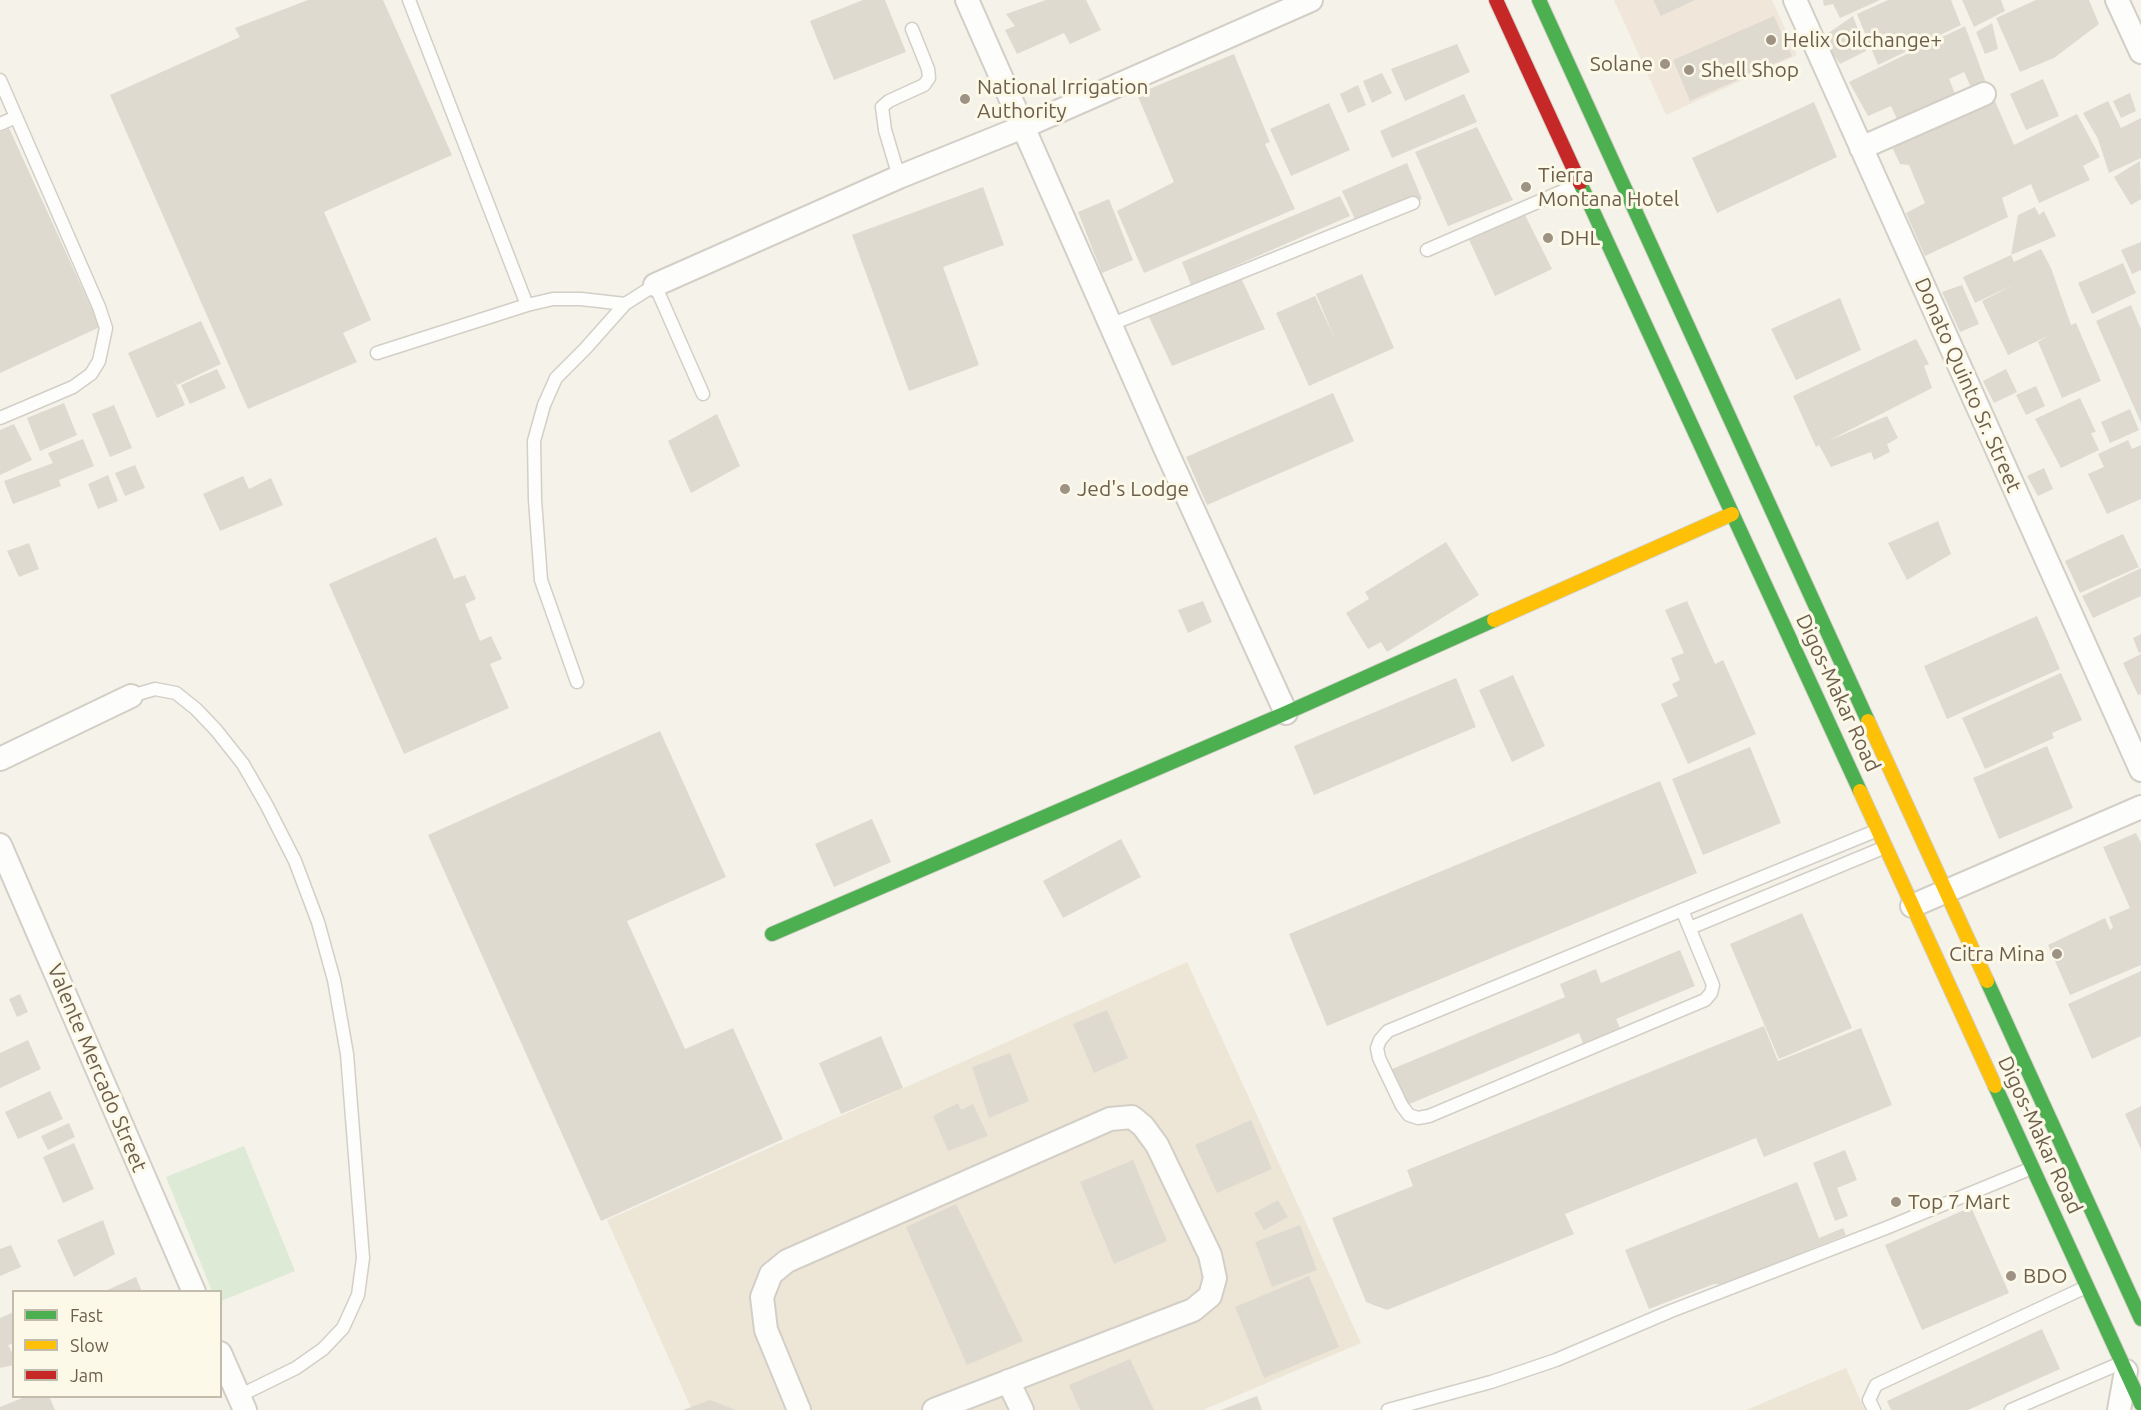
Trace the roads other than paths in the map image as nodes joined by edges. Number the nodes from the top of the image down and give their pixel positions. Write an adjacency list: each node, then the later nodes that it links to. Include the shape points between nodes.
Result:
1 (409, 0): 22 (lane)
2 (967, 0): 14 (street)
3 (1311, 0): 14 (street)
4 (1496, 0): 17 (main road, Digos-Makar Road)
5 (1539, 0): 37 (main road, Digos-Makar Road)
6 (1795, 0): 15 (street, Donato Quinto Sr. Street)
7 (2117, 0): 9 (street)
8 (912, 29): 16 (lane, via 929,78 889,101 881,114)
9 (2141, 52)
10 (0, 80): 12 (lane)
11 (1984, 94): 15 (street)
12 (16, 117): 13 (lane); 26 (lane, via 106,328 99,361 91,374 73,387)
13 (0, 124)
14 (1023, 127): 16 (street); 23 (street)
15 (1861, 148): 32 (street, Donato Quinto Sr. Street)
16 (898, 177): 20 (street)
17 (1580, 184): 19 (lane); 27 (main road, Digos-Makar Road)
18 (1413, 203): 23 (lane)
19 (1427, 250)
20 (655, 285): 21 (lane); 25 (lane)
21 (625, 304): 22 (lane, via 553,299); 28 (lane, via 556,378 534,441 541,580)
22 (527, 305): 24 (lane)
23 (1112, 324): 30 (street)
24 (377, 352)
25 (703, 394)
26 (0, 418)
27 (1732, 513): 30 (main road); 34 (main road, Digos-Makar Road)
28 (577, 682)
29 (131, 696): 31 (street); 49 (lane, via 155,689 176,693 216,730 243,764 295,861 318,922 334,980 347,1054 363,1258 358,1295 343,1328 323,1349)
30 (1286, 713): 41 (main road)
31 (0, 759)
32 (2141, 770)
33 (2141, 807): 37 (street)
34 (1878, 830): 36 (main road, Digos-Makar Road); 39 (lane)
35 (0, 845): 44 (street, Valente Mercado Street)
36 (1885, 847): 38 (main road, Digos-Makar Road); 40 (lane)
37 (1946, 891): 38 (street); 45 (main road, Digos-Makar Road)
38 (1912, 906): 42 (main road, Digos-Makar Road)
39 (1682, 910): 40 (lane); 40 (lane, via 1388,1031 1377,1048 1402,1106 1408,1115 1429,1116 1705,1000 1713,985)
40 (1690, 928)
41 (772, 934)
42 (2032, 1168): 43 (main road, Digos-Makar Road); 54 (lane, via 1556,1360)
43 (2087, 1287): 47 (main road, Digos-Makar Road); 55 (lane, via 1876,1385 1869,1400)
44 (193, 1290)
45 (2141, 1319)
46 (222, 1358): 49 (street)
47 (2124, 1367): 50 (main road, Digos-Makar Road); 56 (lane); 57 (street)
48 (1008, 1381): 51 (street, via 1193,1310 1210,1296 1215,1278 1210,1255 1157,1145 1132,1117 1110,1119 787,1261 771,1274 762,1297 766,1330); 52 (street); 53 (street)
49 (242, 1403)
50 (2141, 1404)
51 (799, 1410)
52 (934, 1410)
53 (1022, 1410)
54 (1388, 1410)
55 (1874, 1410)
56 (2011, 1410)
57 (2119, 1410)

